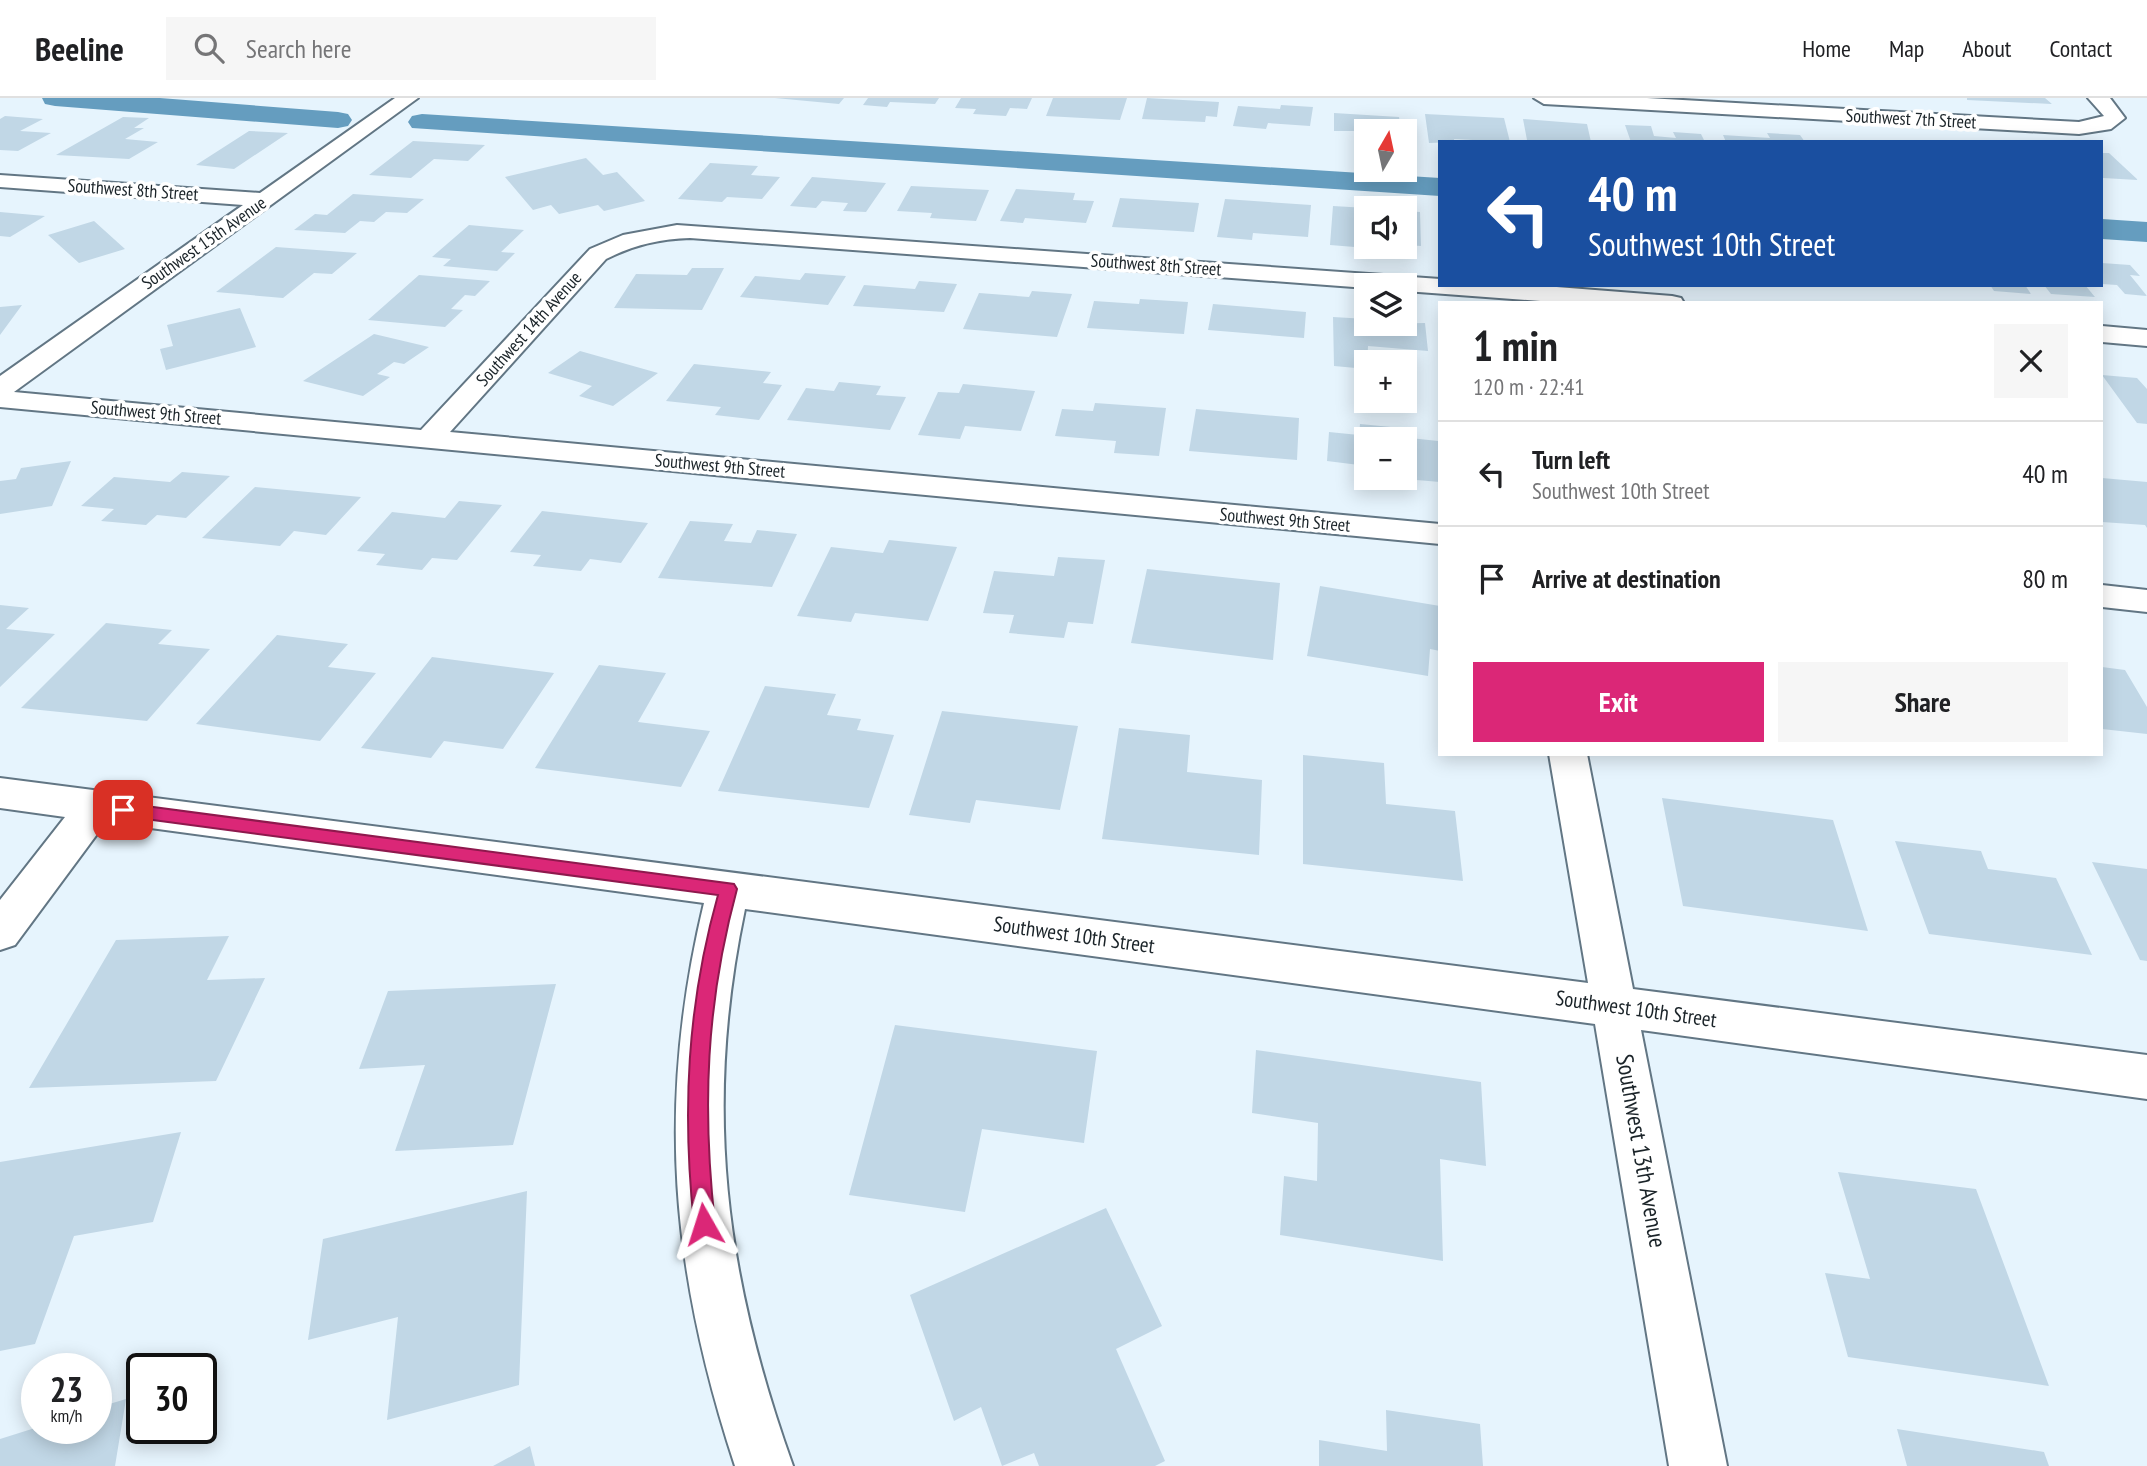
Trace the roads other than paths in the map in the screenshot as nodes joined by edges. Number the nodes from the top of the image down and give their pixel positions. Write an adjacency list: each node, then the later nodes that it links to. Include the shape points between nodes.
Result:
1 (408, 98): 5 (street, Southwest 15th Avenue)
2 (1544, 98): 3 (street, Southwest 7th Street, via 2079,128 2115,118)
3 (2098, 98)
4 (0, 181): 5 (street, Southwest 8th Street)
5 (265, 200): 12 (street, Southwest 15th Avenue)
6 (641, 236): 7 (street, Southwest 8th Street, via 690,231); 14 (street, Southwest 14th Avenue, via 598,254)
7 (1438, 286)
8 (1454, 287): 9 (street, Southwest 8th Street)
9 (1645, 301)
10 (2103, 334): 11 (street)
11 (2147, 338)
12 (0, 389)
13 (0, 399): 14 (street, Southwest 9th Street)
14 (428, 439): 15 (street, Southwest 9th Street)
15 (1438, 534)
16 (2103, 596): 17 (street)
17 (2147, 601)
18 (1568, 756): 23 (street, Southwest 13th Avenue)
19 (0, 793): 20 (street, Southwest 10th Street)
20 (96, 806): 21 (street, Southwest 10th Street); 22 (street)
21 (728, 889): 23 (street, Southwest 10th Street); 25 (street, via 699,1036 696,1148 710,1274 744,1412)
22 (0, 932)
23 (1614, 1006): 24 (street, Southwest 10th Street); 26 (street, Southwest 13th Avenue)
24 (2147, 1077)
25 (764, 1466)
26 (1698, 1466)

